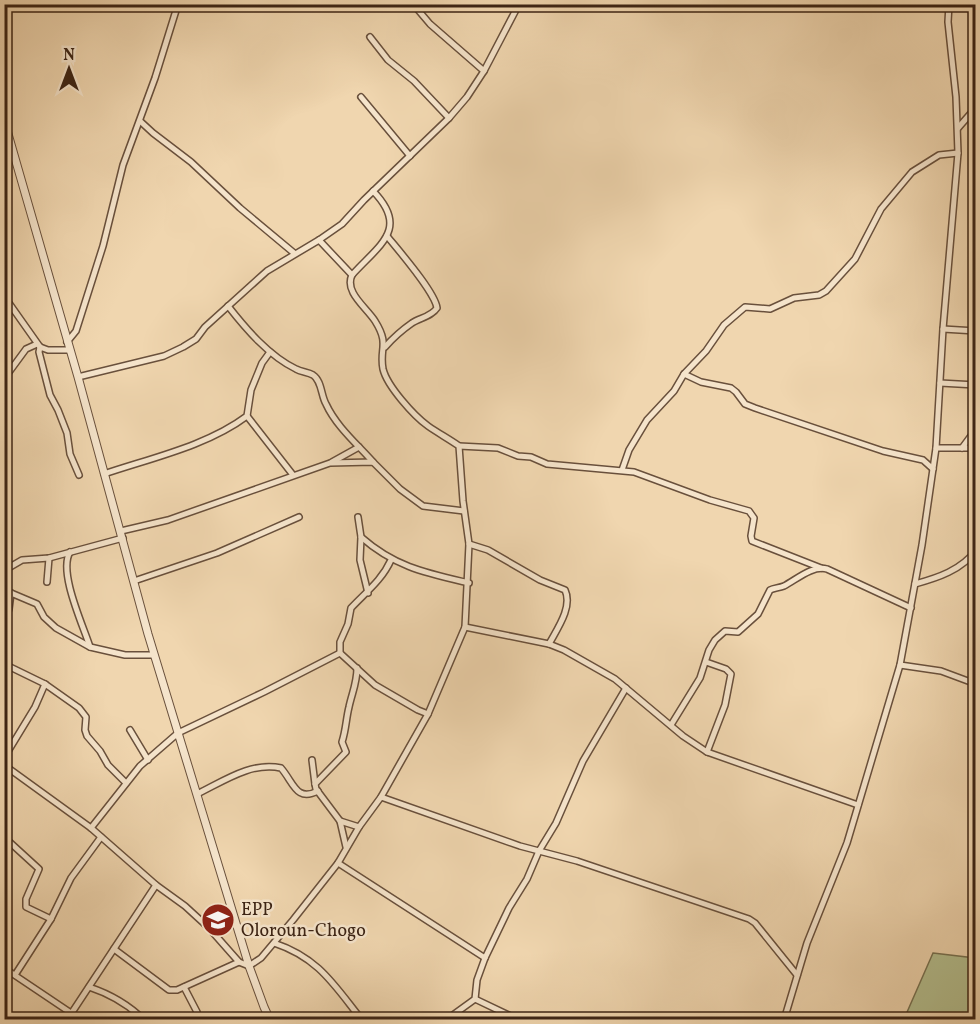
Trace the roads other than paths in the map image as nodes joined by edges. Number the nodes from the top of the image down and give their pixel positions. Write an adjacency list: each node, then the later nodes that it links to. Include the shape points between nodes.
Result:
1 (178, 4): 11 (street)
2 (413, 4): 6 (street)
3 (519, 4): 6 (street)
4 (949, 4): 12 (street)
5 (370, 37): 9 (street, via 388,60)
6 (484, 71): 9 (street)
7 (361, 97): 14 (street)
8 (975, 110): 12 (street)
9 (449, 118): 14 (street)
10 (4, 120): 24 (street)
11 (140, 121): 18 (street); 24 (street, via 123,165 76,331)
12 (958, 128): 13 (street)
13 (958, 153): 22 (street); 29 (street, via 939,155 912,172 882,209 855,259 830,288 770,309 745,307 724,325)
14 (410, 156): 15 (street)
15 (373, 191): 16 (street, via 389,212 392,223); 17 (street, via 342,224)
16 (387, 236): 19 (street); 26 (street, via 425,285 437,308)
17 (319, 240): 18 (street); 19 (street)
18 (294, 254): 21 (street, via 267,271)
19 (352, 275): 26 (street, via 351,289 375,320)
20 (4, 296): 25 (street)
21 (228, 306): 28 (street); 30 (street, via 183,348)
22 (943, 329): 23 (street); 32 (street)
23 (975, 331)
24 (67, 342): 27 (street)
25 (38, 345): 27 (street, via 48,350); 31 (street, via 26,349); 46 (street, via 50,395)
26 (385, 347): 36 (street, via 386,376 403,400 426,425)
27 (69, 350): 30 (street)
28 (270, 352): 34 (street, via 251,390); 37 (street, via 296,369 314,375 326,405)
29 (684, 374): 43 (street, via 707,384 731,388 754,408 883,451 923,460); 44 (street, via 674,391 646,420)
30 (78, 377): 45 (street)
31 (4, 379)
32 (940, 383): 33 (street); 38 (street)
33 (975, 385)
34 (247, 416): 45 (street, via 208,437); 47 (street)
35 (975, 429): 39 (street)
36 (459, 446): 44 (street, via 498,448 547,464); 48 (street)
37 (359, 447): 41 (street); 42 (street)
38 (936, 448): 39 (street); 43 (street)
39 (962, 448): 40 (street)
40 (975, 448)
41 (373, 462): 42 (street); 48 (street, via 423,506)
42 (330, 463): 47 (street)
43 (933, 469): 63 (street)
44 (622, 470): 58 (street, via 749,511 754,518 752,541)
45 (104, 474): 51 (street)
46 (79, 475)
47 (293, 475): 51 (street)
48 (464, 511): 53 (street)
49 (299, 517): 60 (street, via 217,553)
50 (358, 517): 52 (street)
51 (122, 535): 55 (street); 60 (street)
52 (361, 537): 57 (street); 66 (street, via 360,560)
53 (469, 544): 62 (street); 70 (street, via 565,590 567,606)
54 (975, 550): 63 (street, via 951,572)
55 (70, 552): 56 (street); 71 (street, via 66,573)
56 (49, 558): 59 (street, via 22,560); 61 (street)
57 (391, 560): 62 (street); 66 (street)
58 (820, 568): 67 (street); 74 (street, via 770,590 758,615 738,632 721,632)
59 (4, 572)
60 (134, 581): 73 (street)
61 (47, 582)
62 (469, 583): 69 (street)
63 (915, 584): 67 (street)
64 (4, 587): 65 (street)
65 (11, 593): 68 (street); 71 (street, via 37,604 56,628)
66 (368, 593): 72 (street, via 351,608)
67 (911, 608): 76 (street)
68 (4, 624)
69 (465, 627): 70 (street); 81 (street)
70 (549, 644): 80 (street)
71 (90, 647): 73 (street, via 125,655)
72 (340, 653): 77 (street); 84 (street)
73 (154, 656): 84 (street)
74 (706, 662): 82 (street); 85 (street, via 731,674 725,705)
75 (4, 664): 78 (street)
76 (900, 665): 79 (street, via 941,670); 95 (street)
77 (357, 668): 81 (street, via 382,689); 91 (street, via 342,742 346,752)
78 (45, 684): 86 (street); 90 (street, via 80,708 87,720 87,735)
79 (975, 684)
80 (626, 688): 82 (street); 102 (street, via 583,761)
81 (428, 714): 94 (street)
82 (671, 725): 85 (street)
83 (130, 730): 87 (street)
84 (178, 733): 87 (street); 93 (street)
85 (707, 752): 95 (street)
86 (4, 758)
87 (148, 760): 90 (street)
88 (312, 760): 91 (street)
89 (4, 765): 98 (street)
90 (126, 783): 98 (street)
91 (315, 784): 92 (street)
92 (318, 791): 93 (street, via 308,796 301,794 280,768 268,766 237,773); 96 (street)
93 (197, 794): 110 (street)
94 (381, 797): 97 (street); 102 (street)
95 (858, 805): 113 (street)
96 (340, 821): 97 (street); 101 (street)
97 (359, 827): 101 (street)
98 (91, 828): 100 (street)
99 (4, 837): 105 (street, via 39,869 26,907)
100 (101, 837): 104 (street); 105 (street, via 72,878)
101 (346, 847): 103 (street)
102 (539, 851): 108 (street); 113 (street, via 750,920)
103 (338, 863): 106 (street); 108 (street)
104 (156, 885): 107 (street); 109 (street, via 209,928)
105 (51, 919): 112 (street)
106 (274, 943): 110 (street); 122 (street, via 303,955 322,969)
107 (114, 949): 114 (street); 115 (street, via 169,990)
108 (485, 958): 116 (street)
109 (239, 962): 110 (street); 115 (street)
110 (249, 966): 121 (street)
111 (4, 968): 112 (street)
112 (15, 975): 117 (street)
113 (797, 975): 125 (street)
114 (89, 987): 117 (street); 119 (street, via 109,994)
115 (184, 987): 120 (street, via 197,1012)
116 (475, 999): 123 (street); 124 (street)
117 (71, 1013): 118 (street)
118 (67, 1020)
119 (144, 1020)
120 (192, 1020)
121 (270, 1020)
122 (362, 1020)
123 (446, 1020)
124 (519, 1020)
125 (784, 1020)

